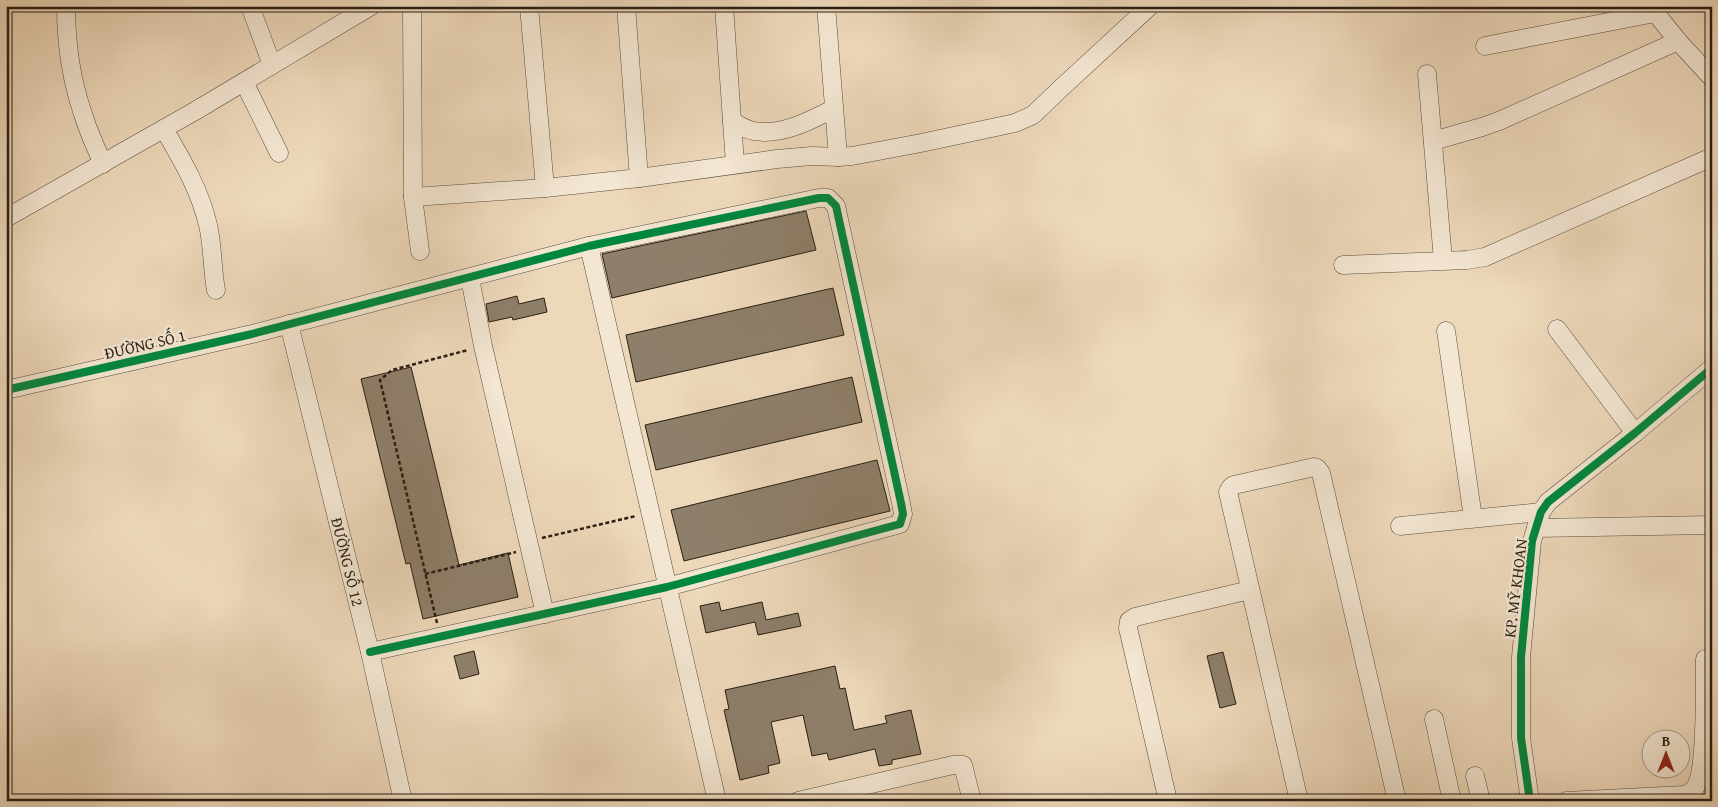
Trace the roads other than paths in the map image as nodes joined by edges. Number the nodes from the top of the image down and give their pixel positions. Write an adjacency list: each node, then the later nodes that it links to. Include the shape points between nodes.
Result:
1 (66, 6): 24 (street, via 68,46 77,95)
2 (250, 6): 13 (street)
3 (371, 6): 13 (street)
4 (412, 6): 28 (street)
5 (530, 6): 27 (street)
6 (626, 6): 26 (street)
7 (724, 6): 18 (street)
8 (826, 6): 17 (street)
9 (1150, 6): 22 (street, via 1033,116 1015,123 870,154)
10 (1653, 10): 11 (street); 12 (street)
11 (1678, 41): 15 (street); 20 (street, via 1499,121)
12 (1484, 46)
13 (272, 65): 16 (street)
14 (1427, 74): 20 (street)
15 (1712, 78)
16 (244, 82): 19 (street); 21 (street)
17 (834, 109): 18 (street, via 808,122 772,132 752,131); 22 (street)
18 (732, 122): 25 (street)
19 (164, 129): 24 (street); 35 (street, via 193,180 204,208)
20 (1433, 141): 32 (street)
21 (279, 152)
22 (838, 157): 25 (street, via 812,156)
23 (1712, 157): 32 (street, via 1484,257)
24 (103, 164): 29 (street)
25 (735, 164): 26 (street)
26 (640, 178): 27 (street)
27 (545, 188): 28 (street)
28 (413, 197): 31 (street)
29 (6, 218)
30 (589, 246): 34 (street, ĐƯỜNG SỐ 1); 46 (street); 46 (street, ĐƯỜNG SỐ 1, via 819,198 828,198 836,206 901,503 903,514 900,524)
31 (420, 250)
32 (1443, 260): 33 (street)
33 (1343, 265)
34 (470, 278): 36 (street, ĐƯỜNG SỐ 1); 48 (street)
35 (216, 290)
36 (289, 324): 40 (street, ĐƯỜNG SỐ 1); 49 (street, ĐƯỜNG SỐ 12)
37 (1557, 329): 41 (street)
38 (1446, 331): 42 (street)
39 (1712, 368): 41 (street)
40 (6, 390)
41 (1635, 433): 43 (street, via 1548,502)
42 (1473, 518): 43 (street); 45 (street)
43 (1538, 520): 44 (street); 63 (street, KP. MỸ KHOAN, via 1532,541 1521,657 1521,738)
44 (1712, 525)
45 (1400, 526)
46 (667, 587): 48 (street); 55 (street)
47 (1250, 590): 58 (street, via 1129,621); 59 (street); 60 (street, via 1229,489 1234,485 1317,468)
48 (545, 614): 49 (street)
49 (370, 652): 54 (street, ĐƯỜNG SỐ 12)
50 (1704, 659): 64 (street, via 1703,752 1700,776 1694,789 1684,795)
51 (1434, 719): 61 (street)
52 (1475, 776): 62 (street)
53 (843, 796): 56 (street); 57 (street, via 953,765 963,765)
54 (403, 801)
55 (716, 801)
56 (798, 801)
57 (972, 801)
58 (1168, 801)
59 (1300, 801)
60 (1397, 801)
61 (1452, 801)
62 (1481, 801)
63 (1530, 801)
64 (1566, 801)

